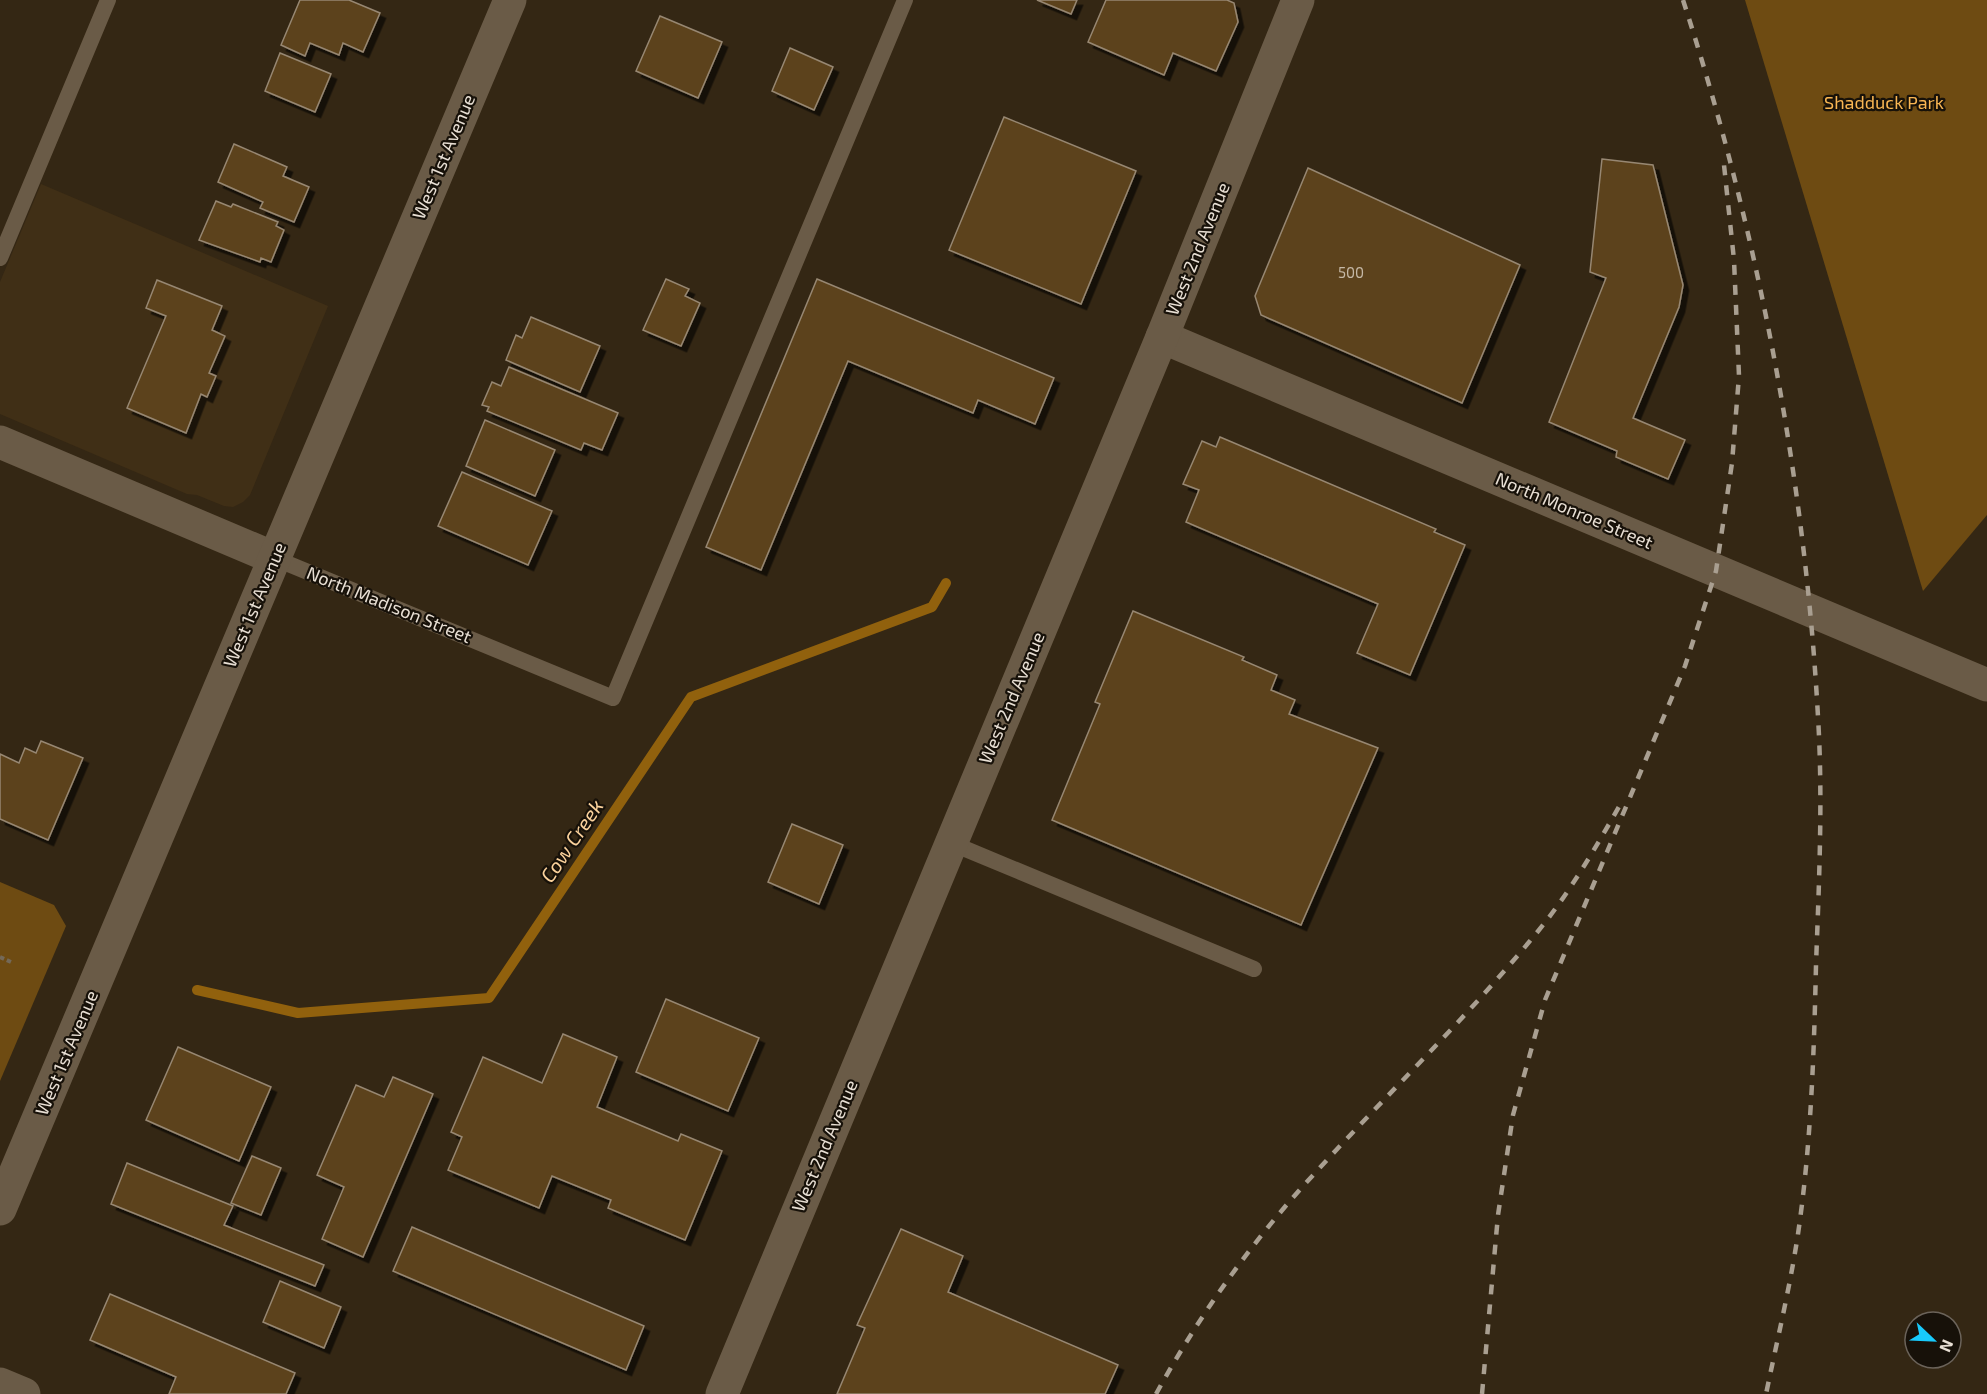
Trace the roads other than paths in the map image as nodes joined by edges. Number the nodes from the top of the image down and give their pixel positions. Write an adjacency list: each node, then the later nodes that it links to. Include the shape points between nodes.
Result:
1 (108, 0): 5 (lane)
2 (510, 0): 8 (street, West 1st Avenue)
3 (905, 0): 8 (lane, North Madison Street, via 613,698)
4 (1298, 0): 6 (street, West 2nd Avenue)
5 (0, 258)
6 (1162, 337): 9 (street, North Monroe Street); 10 (street, West 2nd Avenue)
7 (0, 442): 8 (street, North Madison Street)
8 (274, 558): 12 (street, West 1st Avenue)
9 (1987, 685)
10 (951, 843): 11 (lane); 15 (street, West 2nd Avenue)
11 (1254, 969)
12 (0, 1209)
13 (0, 1384): 14 (street)
14 (24, 1394)
15 (722, 1394)

